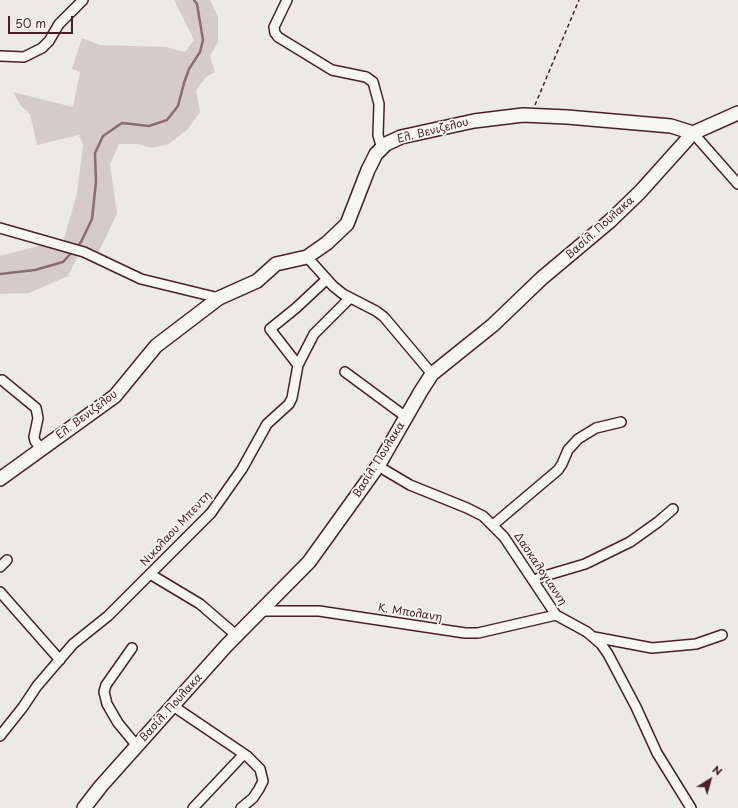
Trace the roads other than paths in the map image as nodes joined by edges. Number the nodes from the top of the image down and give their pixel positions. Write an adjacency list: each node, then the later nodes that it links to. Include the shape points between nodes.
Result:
1 (83, 0): 3 (street, via 59,24 42,48 24,57)
2 (287, 0): 6 (street, via 274,27 278,37 332,70 366,77 373,82 378,104 378,135)
3 (0, 56)
4 (738, 113): 5 (main road)
5 (693, 133): 6 (main road, Ελ. Βενιζελου, via 671,126 531,116 474,121 400,137); 7 (street); 15 (main road, Βασίλ. Πουλακα, via 610,221 542,278 493,325)
6 (382, 149): 9 (main road, Ελ. Βενιζελου, via 376,154 368,170 347,224)
7 (738, 184)
8 (0, 228): 11 (street, via 84,252 141,279)
9 (307, 257): 10 (street); 11 (main road, Ελ. Βενιζελου, via 276,264 257,281)
10 (327, 279): 12 (street); 13 (street, via 270,329)
11 (219, 298): 19 (main road, Ελ. Βενιζελου, via 156,346 115,396)
12 (350, 298): 13 (street, Νικολαου Μπεντη, via 314,334); 15 (street, via 384,317)
13 (298, 366): 26 (street, Νικολαου Μπεντη, via 289,404 266,424 242,469 211,513)
14 (346, 372): 17 (street)
15 (432, 374): 17 (main road, Βασίλ. Πουλακα)
16 (2, 380): 19 (street, via 36,408 38,418 34,437)
17 (406, 417): 20 (main road, Βασίλ. Πουλακα)
18 (621, 422): 23 (street, via 596,428 578,439 568,450 558,470)
19 (41, 449): 21 (main road, Ελ. Βενιζελου)
20 (378, 466): 23 (street, Δασκαλογιαννη, via 410,485 468,508); 29 (main road, Βασίλ. Πουλακα, via 309,562)
21 (0, 479)
22 (672, 509): 27 (street, via 630,542 585,564)
23 (493, 525): 27 (street, Δασκαλογιαννη)
24 (7, 560): 25 (street)
25 (0, 567)
26 (150, 574): 31 (street, via 200,604); 35 (street, Νικολαου Μπεντη, via 108,616 73,644)
27 (534, 581): 30 (street, Δασκαλογιαννη)
28 (0, 592): 35 (street)
29 (260, 612): 30 (street, Κ. Μπολανη, via 319,611 465,633 478,633); 31 (main road, Βασίλ. Πουλακα)
30 (556, 615): 33 (street, Δασκαλογιαννη)
31 (236, 635): 36 (main road, Βασίλ. Πουλακα)
32 (722, 635): 33 (street, via 696,644 652,648)
33 (593, 637): 43 (street, Δασκαλογιαννη, via 608,654 657,753)
34 (132, 648): 38 (street, via 106,684 104,692 107,704 118,723)
35 (60, 660): 37 (street, Νικολαου Μπεντη)
36 (173, 706): 38 (main road, Βασίλ. Πουλακα); 39 (street)
37 (0, 736)
38 (137, 746): 40 (main road, Βασίλ. Πουλακα)
39 (244, 754): 41 (street); 42 (street, via 260,769 263,780 254,798)
40 (84, 808)
41 (193, 808)
42 (241, 808)
43 (691, 808)

